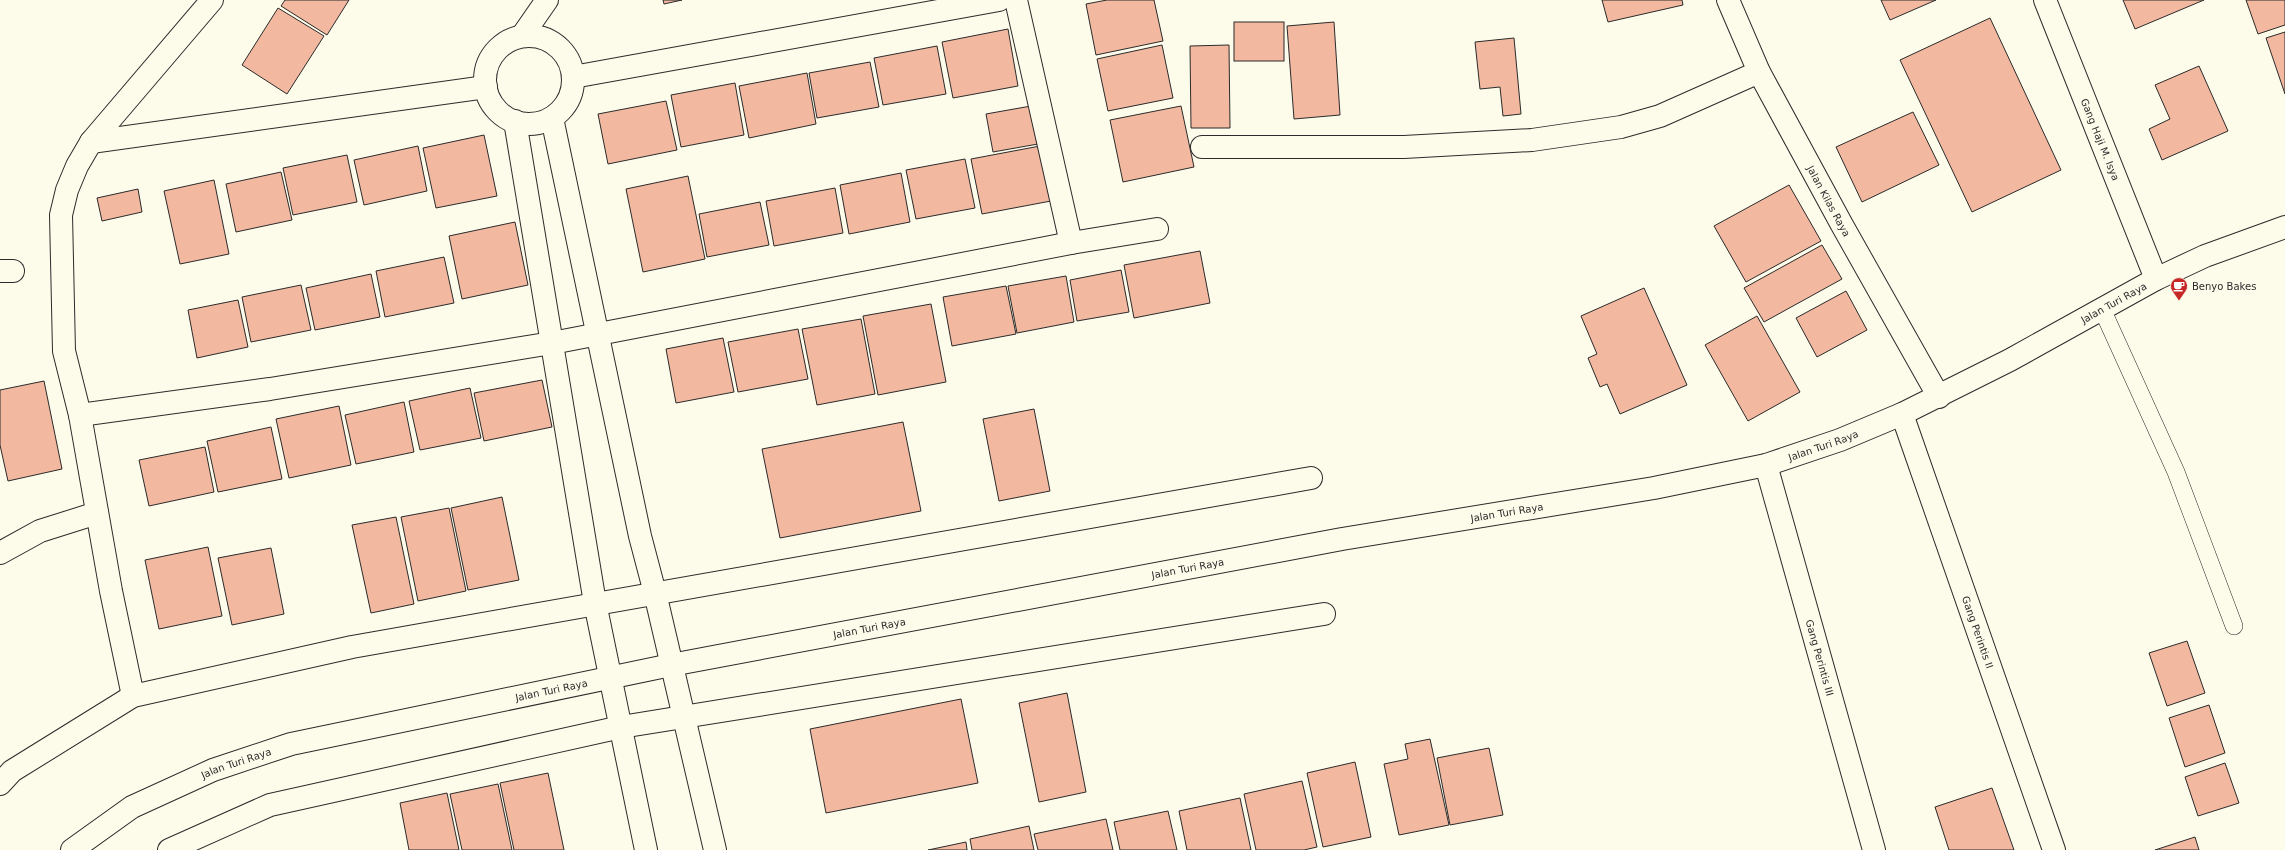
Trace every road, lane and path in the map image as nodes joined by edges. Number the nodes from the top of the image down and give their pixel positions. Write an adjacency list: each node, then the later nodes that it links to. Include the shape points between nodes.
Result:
1 (212, 0): 13 (street)
2 (547, 0): 7 (street)
3 (999, 0): 9 (street)
4 (1016, 0): 17 (street)
5 (1728, 0): 8 (street, Jalan Kilas Raya)
6 (2045, 0): 18 (street, Gang Haji M. Isya)
7 (522, 36): 9 (street, via 551,41 570,63); 10 (street, via 509,40 494,54 486,73)
8 (1759, 72): 14 (street, via 1660,116 1621,127 1539,139 1404,148); 22 (street, Jalan Kilas Raya)
9 (573, 77): 11 (street, via 568,100)
10 (486, 87): 12 (street, via 492,102 502,114); 13 (street)
11 (552, 118): 12 (street, via 534,123); 20 (street)
12 (515, 121): 21 (street)
13 (91, 142): 24 (street, via 76,166 61,215 64,351)
14 (1202, 147)
15 (2285, 227): 18 (street, Jalan Turi Raya, via 2205,256)
16 (1157, 229): 17 (street)
17 (1071, 244): 20 (street)
18 (2156, 279): 19 (street, Jalan Turi Raya)
19 (2102, 309): 22 (street, Jalan Turi Raya); 32 (lane, via 2176,472)
20 (598, 334): 21 (street); 29 (street, via 640,536)
21 (552, 344): 24 (street); 30 (street)
22 (1939, 397): 23 (street, Jalan Turi Raya)
23 (1902, 414): 25 (street, Jalan Turi Raya, via 1840,440); 44 (street, Gang Perintis II)
24 (80, 416): 27 (street)
25 (1766, 465): 33 (street, Jalan Turi Raya, via 1654,488 1342,539); 43 (street, Gang Perintis III)
26 (1311, 478): 29 (street)
27 (97, 513): 28 (street, via 40,531); 35 (street)
28 (0, 552)
29 (655, 593): 30 (street); 33 (street)
30 (595, 603): 34 (street); 35 (street, via 352,647)
31 (1324, 614): 36 (street)
32 (2234, 626)
33 (671, 665): 34 (street, Jalan Turi Raya); 36 (street)
34 (611, 677): 37 (street); 39 (street, Jalan Turi Raya, via 291,744 213,770 132,807)
35 (133, 696): 38 (street, via 12,771)
36 (684, 716): 37 (street); 42 (street)
37 (621, 727): 40 (street, via 270,805); 41 (street)
38 (0, 784)
39 (72, 850)
40 (169, 850)
41 (646, 850)
42 (715, 850)
43 (1874, 850)
44 (2054, 850)

